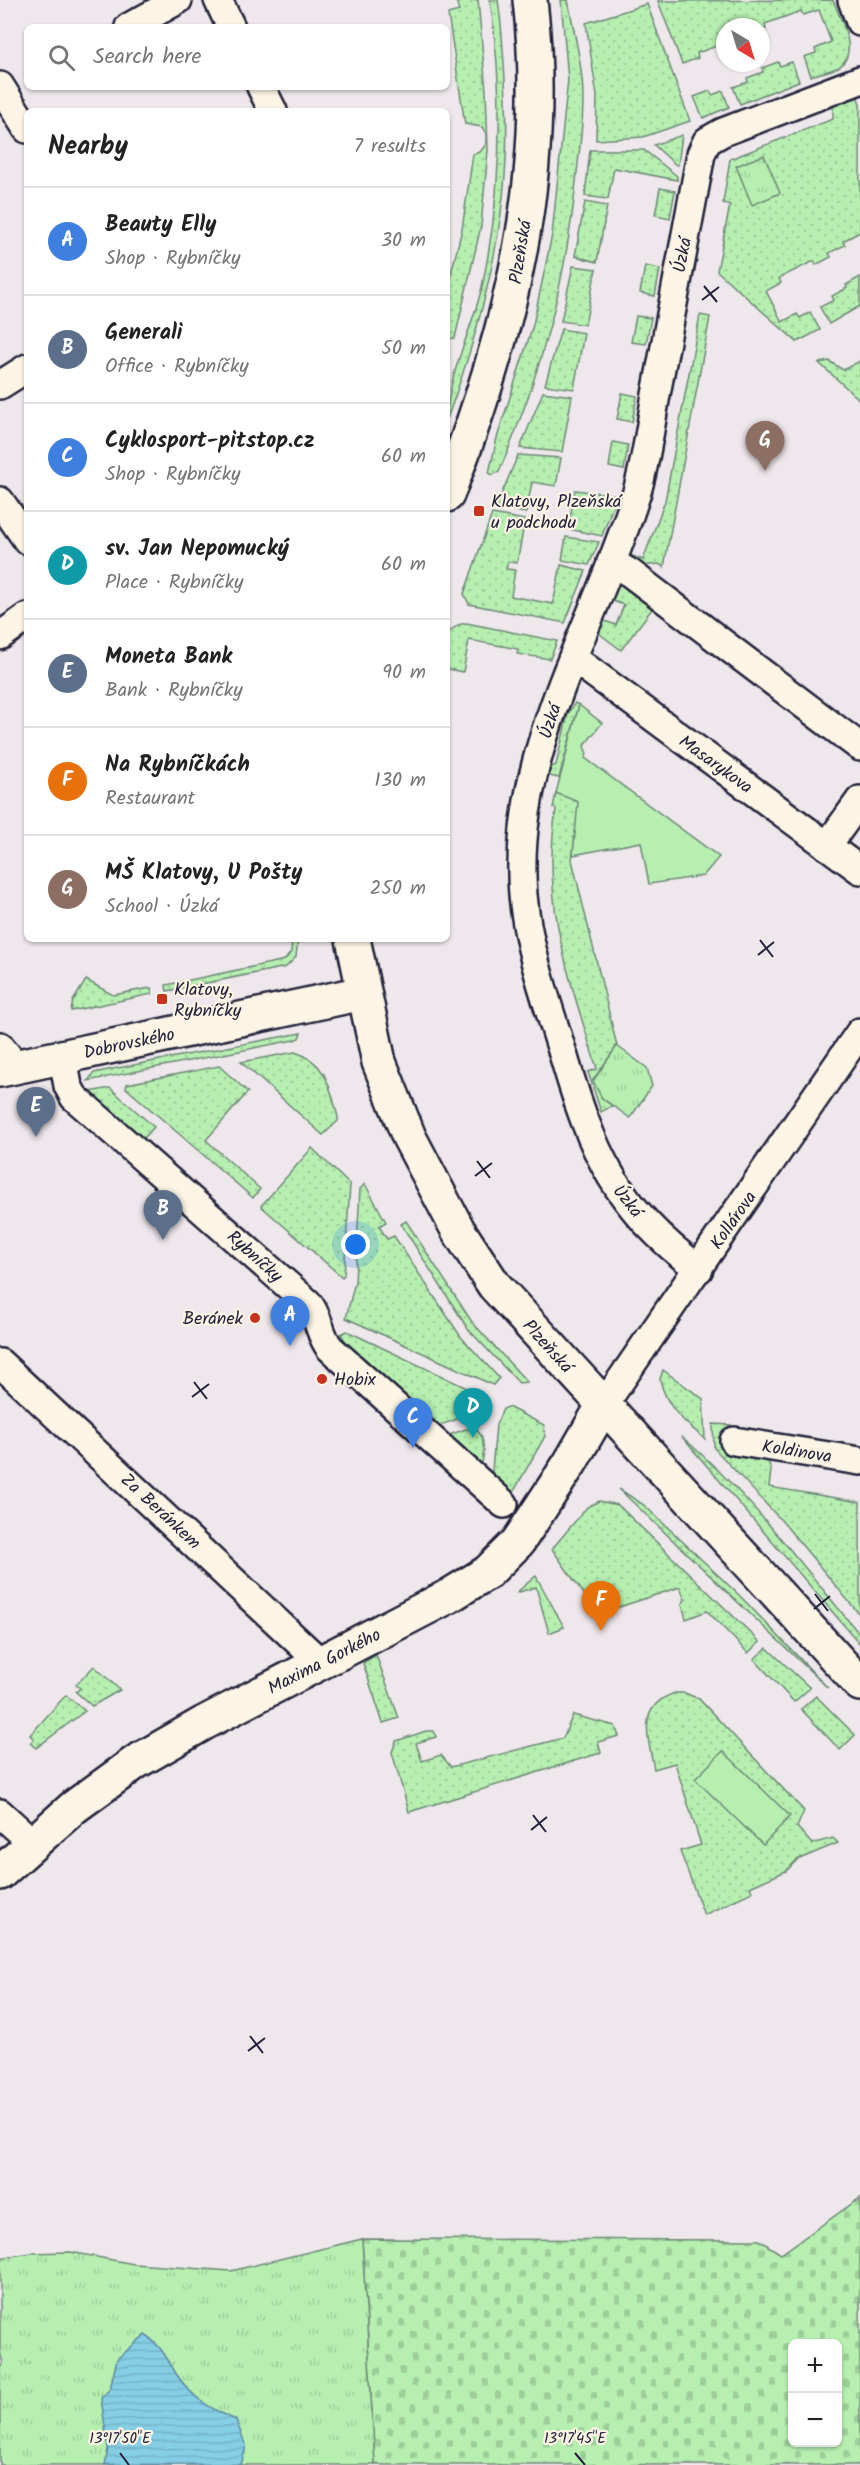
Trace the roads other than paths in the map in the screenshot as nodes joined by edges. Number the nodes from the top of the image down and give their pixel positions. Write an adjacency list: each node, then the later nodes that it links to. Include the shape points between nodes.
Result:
1 (178, 0): 6 (street)
2 (218, 0): 7 (street)
3 (530, 0): 15 (main road, Plzeňská, via 535,84 521,250 507,319 478,414)
4 (852, 0): 5 (street)
5 (860, 22)
6 (134, 24)
7 (230, 24)
8 (860, 80): 18 (street, Úzká, via 707,141 637,492)
9 (8, 90): 12 (street)
10 (262, 90): 11 (street)
11 (272, 108)
12 (24, 123)
13 (24, 371): 14 (street)
14 (0, 385)
15 (450, 487)
16 (0, 501): 17 (street)
17 (24, 536)
18 (611, 562): 21 (street, Úzká); 22 (street)
19 (24, 618): 20 (street)
20 (0, 636)
21 (573, 658): 24 (street, Masarykova); 31 (street, Úzká, via 549,723 527,804 523,895 531,945 583,1119 605,1169 645,1223)
22 (860, 747)
23 (860, 800): 24 (street)
24 (827, 846): 25 (street, Masarykova)
25 (860, 870)
26 (354, 942): 27 (main road, Plzeňská)
27 (363, 993): 29 (main road, Dobrovského); 33 (main road, Plzeňská, via 380,1062 410,1137 458,1230 494,1285)
28 (860, 1032): 31 (street, Kollárova)
29 (63, 1057): 30 (main road, Dobrovského); 36 (street, Rybníčky, via 74,1097 308,1303 330,1348)
30 (6, 1061)
31 (699, 1269): 33 (street, Kollárova)
32 (0, 1363): 37 (street, Za Beránkem)
33 (603, 1406): 37 (main road, Maxima Gorkého, via 518,1542 499,1562 449,1596); 38 (main road, Plzeňská)
34 (734, 1441): 35 (street, Koldinova)
35 (860, 1461)
36 (504, 1504)
37 (320, 1662): 40 (main road, Maxima Gorkého, via 136,1762)
38 (860, 1684)
39 (0, 1813): 40 (street)
40 (32, 1842): 41 (main road, Maxima Gorkého)
41 (0, 1874)

